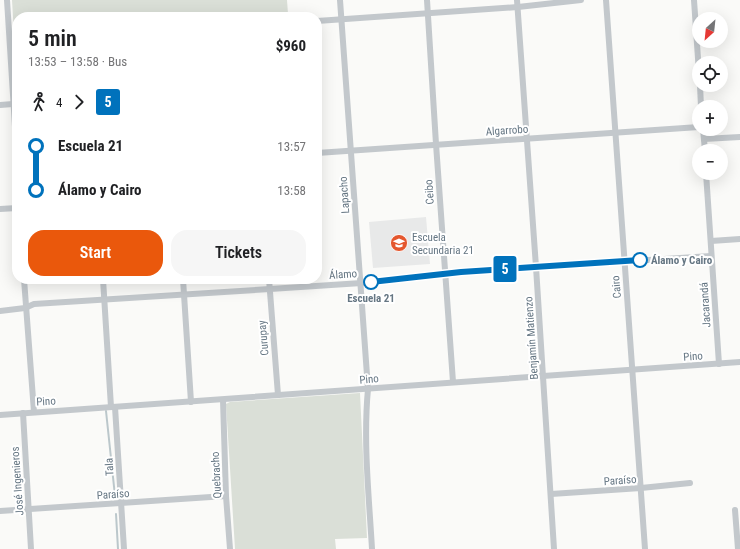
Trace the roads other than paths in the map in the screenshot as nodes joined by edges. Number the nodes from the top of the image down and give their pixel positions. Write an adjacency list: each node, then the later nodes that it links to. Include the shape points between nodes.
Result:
1 (7, 0): 12 (street)
2 (340, 0): 10 (street, Lapacho)
3 (427, 0): 9 (street, Ceibo)
4 (517, 0): 8 (street, Benjamín Matienzo)
5 (581, 0): 8 (street)
6 (606, 0): 18 (street, Cairo)
7 (694, 0): 13 (street)
8 (518, 7): 9 (street); 21 (street, Benjamín Matienzo)
9 (428, 13): 10 (street); 23 (street, Ceibo)
10 (342, 20): 11 (street); 25 (street, Lapacho)
11 (322, 22)
12 (10, 46): 14 (street)
13 (698, 56)
14 (12, 85)
15 (0, 104): 16 (street)
16 (12, 104)
17 (692, 128): 18 (street, Algarrobo)
18 (616, 133): 21 (street, Algarrobo); 33 (street, Cairo)
19 (704, 136): 22 (street)
20 (740, 137): 22 (street)
21 (527, 139): 23 (street, Algarrobo); 34 (street, Benjamín Matienzo)
22 (704, 139): 24 (street)
23 (436, 144): 25 (street, Algarrobo); 35 (street, Ceibo)
24 (704, 144)
25 (351, 150): 26 (street, Algarrobo); 36 (street, Lapacho)
26 (322, 153)
27 (707, 180): 31 (street, Jacarandá)
28 (12, 208): 29 (street)
29 (0, 209)
30 (740, 239): 31 (street)
31 (711, 241): 32 (street, Jacarandá)
32 (711, 256): 33 (street, Álamo); 47 (street, Jacarandá)
33 (624, 261): 34 (street, Álamo); 48 (street, Cairo)
34 (536, 267): 35 (street, Álamo); 49 (street, Benjamín Matienzo)
35 (446, 274): 36 (street, Álamo); 50 (street, Ceibo)
36 (360, 283): 41 (street, Álamo); 51 (street, Lapacho)
37 (24, 284): 44 (street)
38 (103, 284): 43 (street, Tala)
39 (183, 284): 42 (street)
40 (270, 284): 41 (street, Curupay)
41 (270, 289): 42 (street, Álamo); 52 (street, Curupay)
42 (184, 294): 43 (street, Álamo); 54 (street)
43 (104, 299): 44 (street, Álamo, via 34,304); 55 (street, Tala)
44 (25, 308): 45 (street, Álamo); 56 (street)
45 (0, 311)
46 (740, 362): 47 (street, Pino)
47 (719, 364): 48 (street, Pino)
48 (632, 370): 49 (street, Pino); 60 (street, Cairo)
49 (543, 376): 50 (street, Pino); 61 (street, Benjamín Matienzo)
50 (453, 382): 51 (street, Pino)
51 (368, 389): 52 (street, Pino); 70 (street, Lapacho, via 365,412)
52 (278, 395): 53 (street, Pino)
53 (223, 400): 54 (street, Pino); 62 (street, Quebracho)
54 (191, 402): 55 (street, Pino)
55 (113, 407): 56 (street, Pino); 63 (street, Tala)
56 (34, 412): 57 (street, Pino)
57 (23, 413): 58 (street, Pino); 64 (street, José Ingenieros)
58 (0, 415)
59 (690, 483): 60 (street, Paraíso)
60 (641, 488): 61 (street, Paraíso); 72 (street, Cairo)
61 (551, 494): 71 (street, Benjamín Matienzo)
62 (226, 496): 63 (street, Paraíso); 69 (street, Quebracho)
63 (121, 503): 64 (street, Paraíso); 68 (street, Tala)
64 (29, 509): 66 (street, Paraíso); 67 (street, José Ingenieros)
65 (735, 510): 73 (street)
66 (0, 511)
67 (31, 549)
68 (124, 549)
69 (230, 549)
70 (372, 549)
71 (554, 549)
72 (645, 549)
73 (738, 549)

